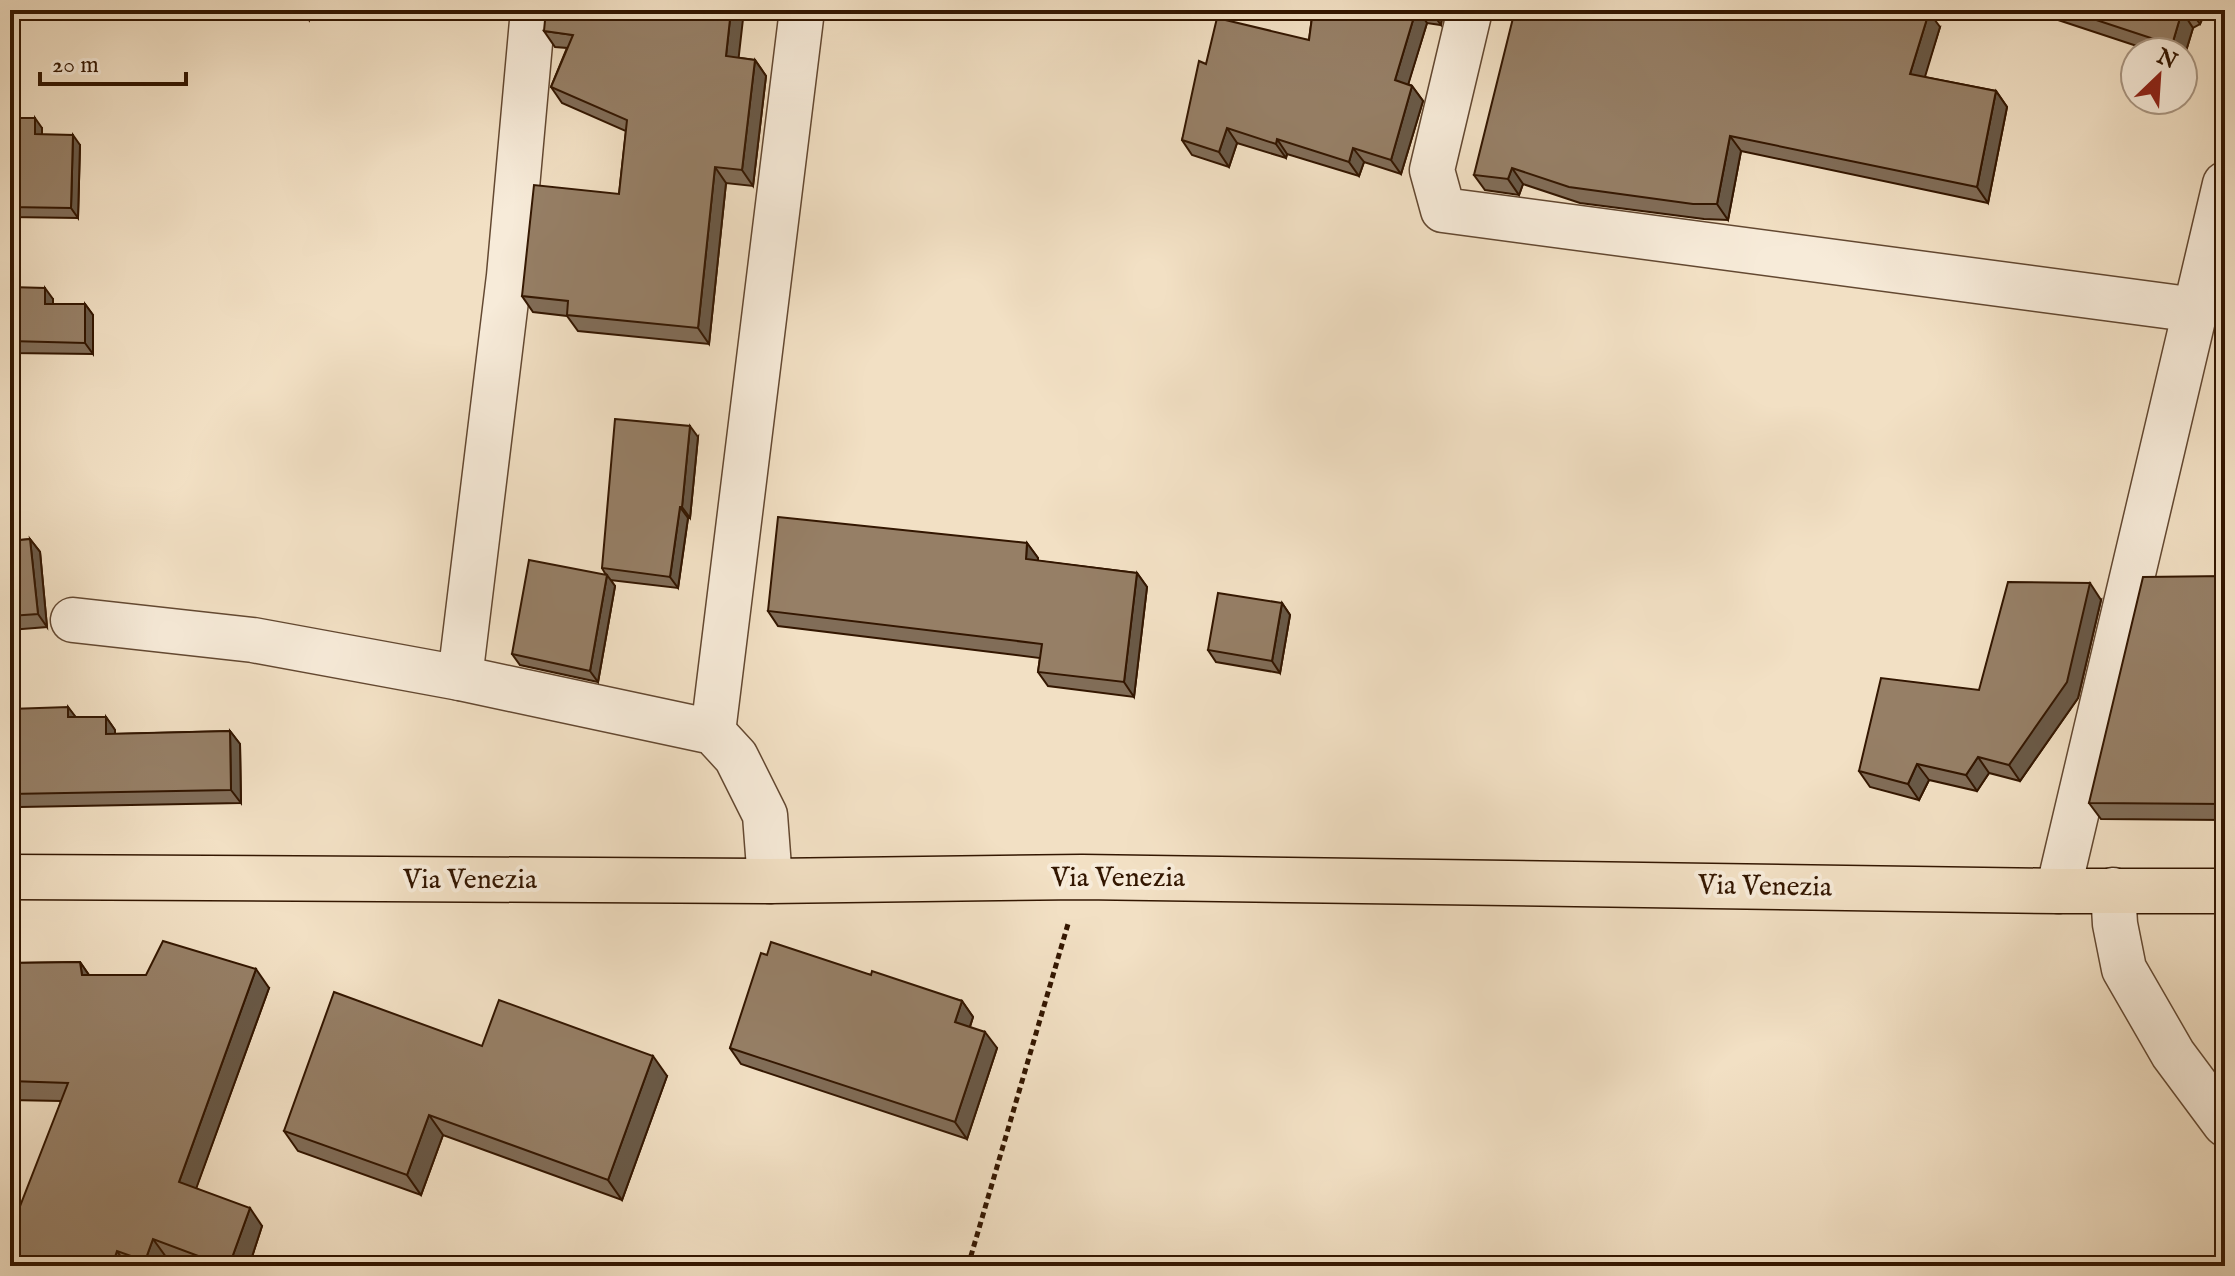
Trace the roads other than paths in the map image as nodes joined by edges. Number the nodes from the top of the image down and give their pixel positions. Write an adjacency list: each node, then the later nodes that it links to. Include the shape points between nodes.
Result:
1 (533, 10): 7 (street, via 509,276)
2 (802, 10): 8 (street)
3 (1470, 10): 5 (street, via 1432,170 1443,210)
4 (2225, 184): 5 (street)
5 (2196, 310): 12 (street)
6 (73, 620): 7 (street, via 253,640)
7 (460, 678): 8 (street)
8 (713, 732): 10 (street, via 736,757 765,815)
9 (10, 877): 10 (main road, Via Venezia)
10 (770, 881): 12 (main road, Via Venezia, via 1082,877)
11 (2113, 890): 12 (main road, Via Venezia); 13 (main road, Via Venezia); 14 (street, via 2124,969 2173,1054)
12 (2058, 891)
13 (2225, 891)
14 (2225, 1124)

